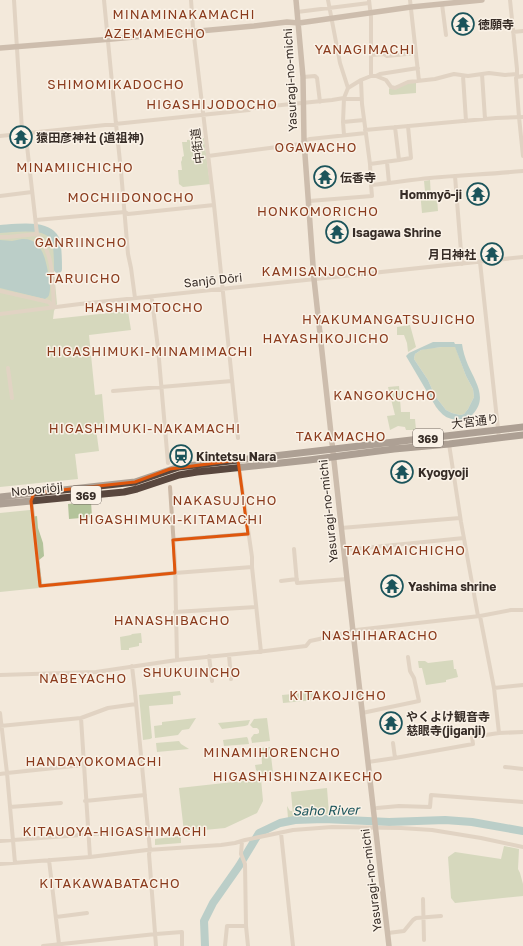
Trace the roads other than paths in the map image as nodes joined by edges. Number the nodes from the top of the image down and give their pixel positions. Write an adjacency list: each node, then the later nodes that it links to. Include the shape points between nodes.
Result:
1 (14, 0): 22 (street)
2 (104, 0): 21 (street)
3 (191, 0): 18 (street, 中街道)
4 (296, 0): 13 (street, Yasuragi-no-michi)
5 (328, 0): 12 (street)
6 (410, 0): 11 (street)
7 (482, 0): 10 (street)
8 (510, 0): 19 (street)
9 (369, 2): 12 (street); 14 (street)
10 (442, 4): 11 (street); 20 (street)
11 (411, 7): 14 (street); 24 (street)
12 (330, 8): 13 (street); 15 (street)
13 (297, 12): 16 (street, Yasuragi-no-michi)
14 (370, 12): 15 (street); 25 (street)
15 (332, 18): 16 (street); 38 (street, via 340,63)
16 (299, 23): 18 (street, via 287,22); 35 (street, Yasuragi-no-michi)
17 (523, 31): 19 (street)
18 (194, 32): 21 (street); 43 (street, 中街道)
19 (513, 32): 28 (street)
20 (446, 35)
21 (108, 40): 22 (street); 49 (street)
22 (17, 47): 23 (street); 53 (street)
23 (0, 48)
24 (416, 53): 25 (street); 26 (street)
25 (371, 55): 31 (street)
26 (418, 68): 32 (street); 37 (street)
27 (523, 68): 28 (street)
28 (517, 69): 30 (street)
29 (482, 74): 30 (street); 33 (street); 45 (street)
30 (517, 75): 34 (street); 44 (street)
31 (371, 76): 32 (street); 36 (street)
32 (376, 76): 37 (street, via 395,88 408,82)
33 (463, 76): 37 (street, via 454,74); 47 (street)
34 (523, 76)
35 (302, 77): 41 (street, via 317,78); 42 (street, Yasuragi-no-michi)
36 (361, 80): 38 (street); 40 (street)
37 (419, 81)
38 (348, 88): 39 (street)
39 (344, 98): 40 (street); 41 (street); 48 (street)
40 (362, 99): 46 (street)
41 (320, 102): 42 (street)
42 (304, 103): 43 (street); 56 (street, Yasuragi-no-michi)
43 (203, 114): 49 (street); 57 (street, 中街道)
44 (521, 117): 45 (street); 58 (street)
45 (485, 119): 47 (street)
46 (364, 120): 48 (street); 52 (street)
47 (466, 121): 50 (street)
48 (343, 122): 54 (street)
49 (116, 124): 53 (street); 70 (street)
50 (408, 126): 51 (street); 59 (street, via 411,158)
51 (395, 127): 52 (street); 59 (street)
52 (366, 131): 54 (street); 61 (street)
53 (24, 133): 55 (street); 66 (street)
54 (344, 135): 56 (street)
55 (0, 136)
56 (304, 141): 57 (street, via 301,144); 68 (street, Yasuragi-no-michi)
57 (208, 156): 69 (street, 中街道)
58 (523, 156)
59 (399, 160): 60 (street)
60 (387, 162): 61 (street); 64 (street)
61 (370, 164): 65 (street)
62 (523, 171): 63 (street)
63 (455, 176): 64 (street); 76 (street)
64 (389, 183): 65 (street)
65 (371, 185): 68 (street, via 372,196)
66 (32, 192): 67 (street); 71 (street)
67 (0, 196)
68 (309, 201): 77 (street, Yasuragi-no-michi)
69 (214, 205): 70 (street, via 128,214); 78 (street, 中街道)
70 (125, 212): 71 (street); 80 (street)
71 (36, 220): 72 (street)
72 (37, 233): 73 (street); 82 (street, via 49,257)
73 (0, 237)
74 (523, 257): 75 (street, Sanjō Dōri)
75 (480, 262): 76 (street, Sanjō Dōri); 90 (street)
76 (462, 264): 77 (street, Sanjō Dōri)
77 (314, 279): 78 (street, Sanjō Dōri); 95 (street, Yasuragi-no-michi)
78 (222, 289): 80 (street, Sanjō Dōri); 85 (street, 中街道)
79 (0, 291): 82 (street, via 49,302)
80 (135, 298): 82 (street, Sanjō Dōri)
81 (152, 300): 86 (street)
82 (54, 308): 83 (street, Sanjō Dōri)
83 (0, 314)
84 (8, 368): 88 (street)
85 (232, 381): 86 (street); 92 (street, 中街道)
86 (162, 387): 87 (street); 97 (street)
87 (113, 391)
88 (12, 398)
89 (523, 427): 90 (highway, 大宮通り / 369)
90 (498, 429): 93 (street); 95 (highway, 大宮通り / 369)
91 (523, 435): 93 (highway, 大宮通り / 369)
92 (238, 438)
93 (499, 438): 94 (highway, 大宮通り / 369)
94 (449, 444): 96 (highway, 大宮通り / 369); 106 (street)
95 (332, 449): 96 (street, Yasuragi-no-michi); 98 (highway, 大宮通り / 369)
96 (333, 457): 98 (highway, 大宮通り / 369); 107 (street, Yasuragi-no-michi)
97 (168, 464)
98 (239, 464): 99 (highway, 369, via 178,466); 101 (highway, 369, via 179,475); 108 (street)
99 (123, 484): 101 (highway); 102 (highway, Noboriōji / 369)
100 (170, 488): 110 (street)
101 (124, 492): 104 (highway, Noboriōji / 369)
102 (34, 493): 103 (highway, Noboriōji / 369); 104 (street)
103 (0, 497)
104 (31, 501): 105 (highway, Noboriōji / 369); 114 (street, via 40,586)
105 (0, 504)
106 (460, 518): 107 (street); 109 (street)
107 (341, 528): 112 (street, Yasuragi-no-michi)
108 (248, 534): 110 (street); 113 (street)
109 (464, 538): 112 (street); 121 (street)
110 (173, 540): 114 (street)
111 (294, 549): 115 (street)
112 (344, 550): 116 (street, Yasuragi-no-michi)
113 (252, 567): 114 (street); 118 (street)
114 (175, 573): 120 (street)
115 (297, 579): 116 (street, via 297,583); 117 (street)
116 (347, 579): 122 (street, Yasuragi-no-michi)
117 (281, 581)
118 (256, 607): 120 (street); 123 (street)
119 (523, 610): 121 (street)
120 (176, 612): 127 (street)
121 (479, 616): 122 (street); 133 (street)
122 (353, 631): 123 (street, via 310,641 306,646); 136 (street, Yasuragi-no-michi)
123 (261, 652): 124 (street)
124 (229, 655): 125 (street); 130 (street)
125 (209, 656): 127 (street); 131 (street)
126 (408, 657): 136 (street, via 419,701)
127 (177, 660): 128 (street)
128 (132, 666): 129 (street, via 96,672); 134 (street)
129 (0, 675)
130 (231, 680)
131 (212, 681)
132 (523, 686): 133 (street)
133 (494, 688): 140 (street)
134 (136, 704): 137 (street, via 108,708); 149 (street)
135 (0, 713): 138 (street)
136 (362, 713): 143 (street, Yasuragi-no-michi)
137 (81, 718): 138 (street); 144 (street)
138 (1, 726): 147 (street)
139 (523, 732): 140 (street)
140 (499, 734): 142 (street, via 472,737 473,744)
141 (393, 743): 142 (street)
142 (395, 758): 143 (street)
143 (368, 762): 155 (street, Yasuragi-no-michi)
144 (83, 765): 147 (street); 150 (street)
145 (505, 767): 146 (street)
146 (523, 769)
147 (7, 773): 148 (street); 153 (street)
148 (0, 774)
149 (145, 795): 150 (street); 156 (street)
150 (86, 801): 158 (street)
151 (523, 802): 154 (street, via 431,795 430,807)
152 (61, 803): 153 (street)
153 (10, 807): 159 (street)
154 (377, 808)
155 (375, 826): 157 (street, via 319,827); 163 (street, via 450,833); 176 (street, Yasuragi-no-michi)
156 (148, 830): 158 (street); 165 (street)
157 (281, 833): 160 (street); 185 (street)
158 (88, 835): 159 (street); 166 (street)
159 (13, 840): 161 (street); 168 (street)
160 (242, 841): 165 (street); 175 (street)
161 (0, 842)
162 (523, 844): 163 (street)
163 (516, 846): 164 (street)
164 (523, 847)
165 (150, 850): 166 (street); 177 (street)
166 (90, 856): 167 (street)
167 (50, 860): 168 (street); 173 (street)
168 (16, 863): 169 (street)
169 (0, 864)
170 (423, 899): 174 (street)
171 (87, 913): 173 (street)
172 (441, 916): 174 (street)
173 (56, 917): 179 (street)
174 (424, 918): 176 (street, via 416,918 404,931); 178 (street)
175 (246, 926): 183 (street, via 227,926); 184 (street)
176 (388, 933): 186 (street, Yasuragi-no-michi)
177 (156, 934): 179 (street); 181 (street); 182 (street, via 182,932)
178 (424, 940)
179 (59, 944): 180 (street)
180 (43, 946)
181 (156, 946)
182 (182, 946)
183 (225, 946)
184 (248, 946)
185 (293, 946)
186 (389, 946)

